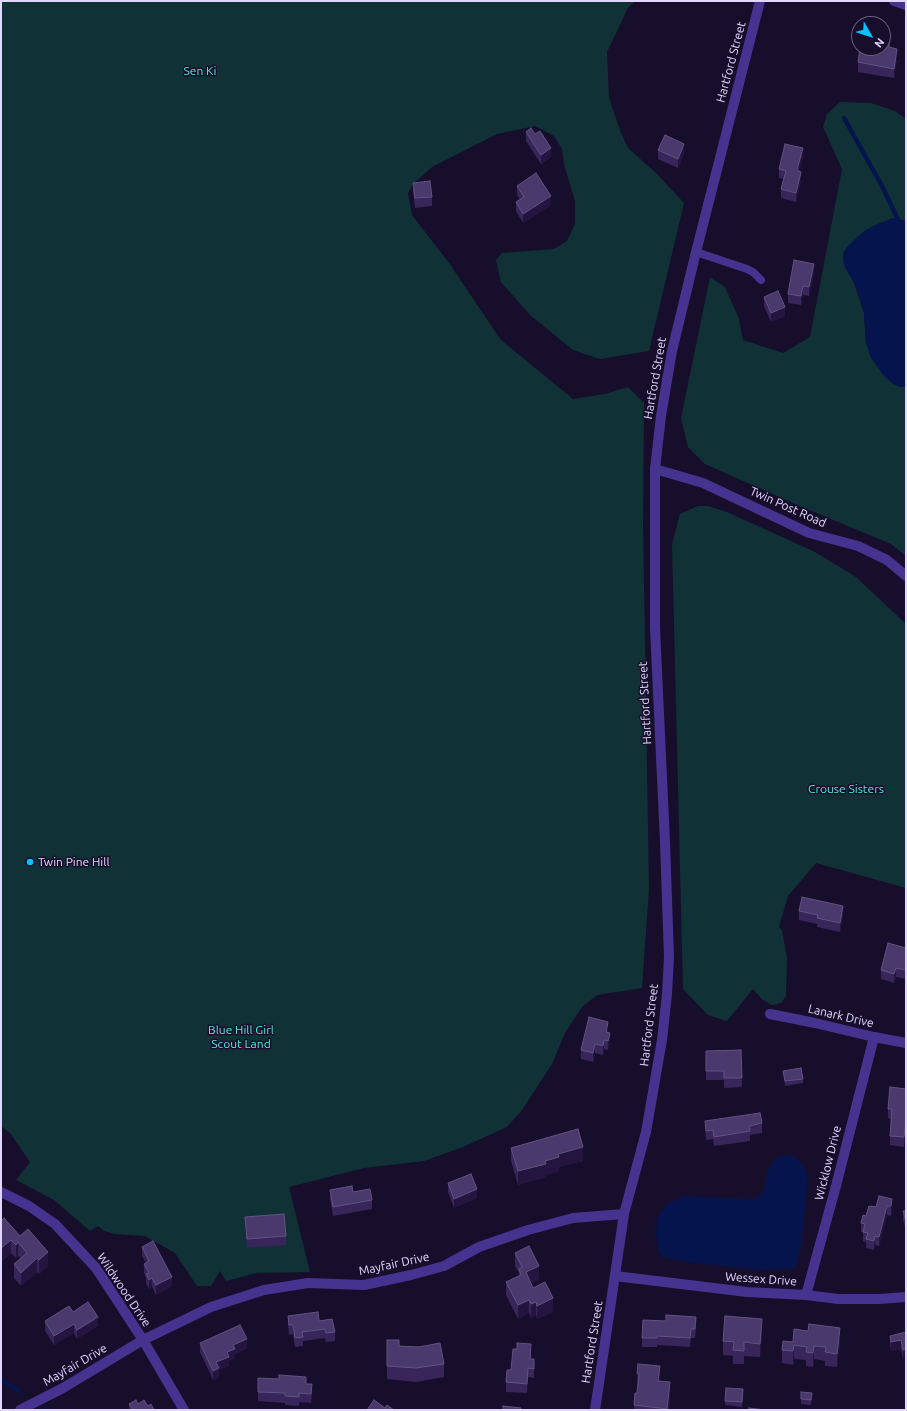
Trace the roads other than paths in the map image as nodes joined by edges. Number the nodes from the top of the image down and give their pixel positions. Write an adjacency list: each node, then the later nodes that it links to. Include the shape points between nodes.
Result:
1 (760, 1): 4 (street, Hartford Street)
2 (894, 1): 3 (street)
3 (906, 5)
4 (696, 252): 5 (lane, via 747,269); 6 (street, Hartford Street, via 672,351)
5 (761, 280)
6 (655, 469): 7 (street, Twin Post Road, via 704,483 809,533 858,546 887,560); 12 (street, Hartford Street, via 656,656 669,957 662,1040 646,1132)
7 (906, 576)
8 (770, 1014): 9 (street, Lanark Drive)
9 (874, 1037): 10 (street, Lanark Drive); 14 (street, Wicklow Drive)
10 (906, 1043)
11 (1, 1192): 16 (street, Wildwood Drive, via 29,1206 54,1224 74,1244 96,1268)
12 (624, 1214): 13 (street, Hartford Street); 16 (street, Mayfair Drive, via 573,1218 528,1230 479,1247 444,1266 411,1276 364,1285 308,1283 264,1290 212,1307)
13 (615, 1276): 14 (street, Wessex Drive, via 747,1292); 19 (street, Hartford Street)
14 (806, 1295): 15 (street, Wessex Drive, via 838,1299)
15 (906, 1297)
16 (143, 1340): 17 (street, Mayfair Drive, via 63,1388); 18 (street, Wildwood Drive)
17 (20, 1410)
18 (184, 1410)
19 (595, 1410)

